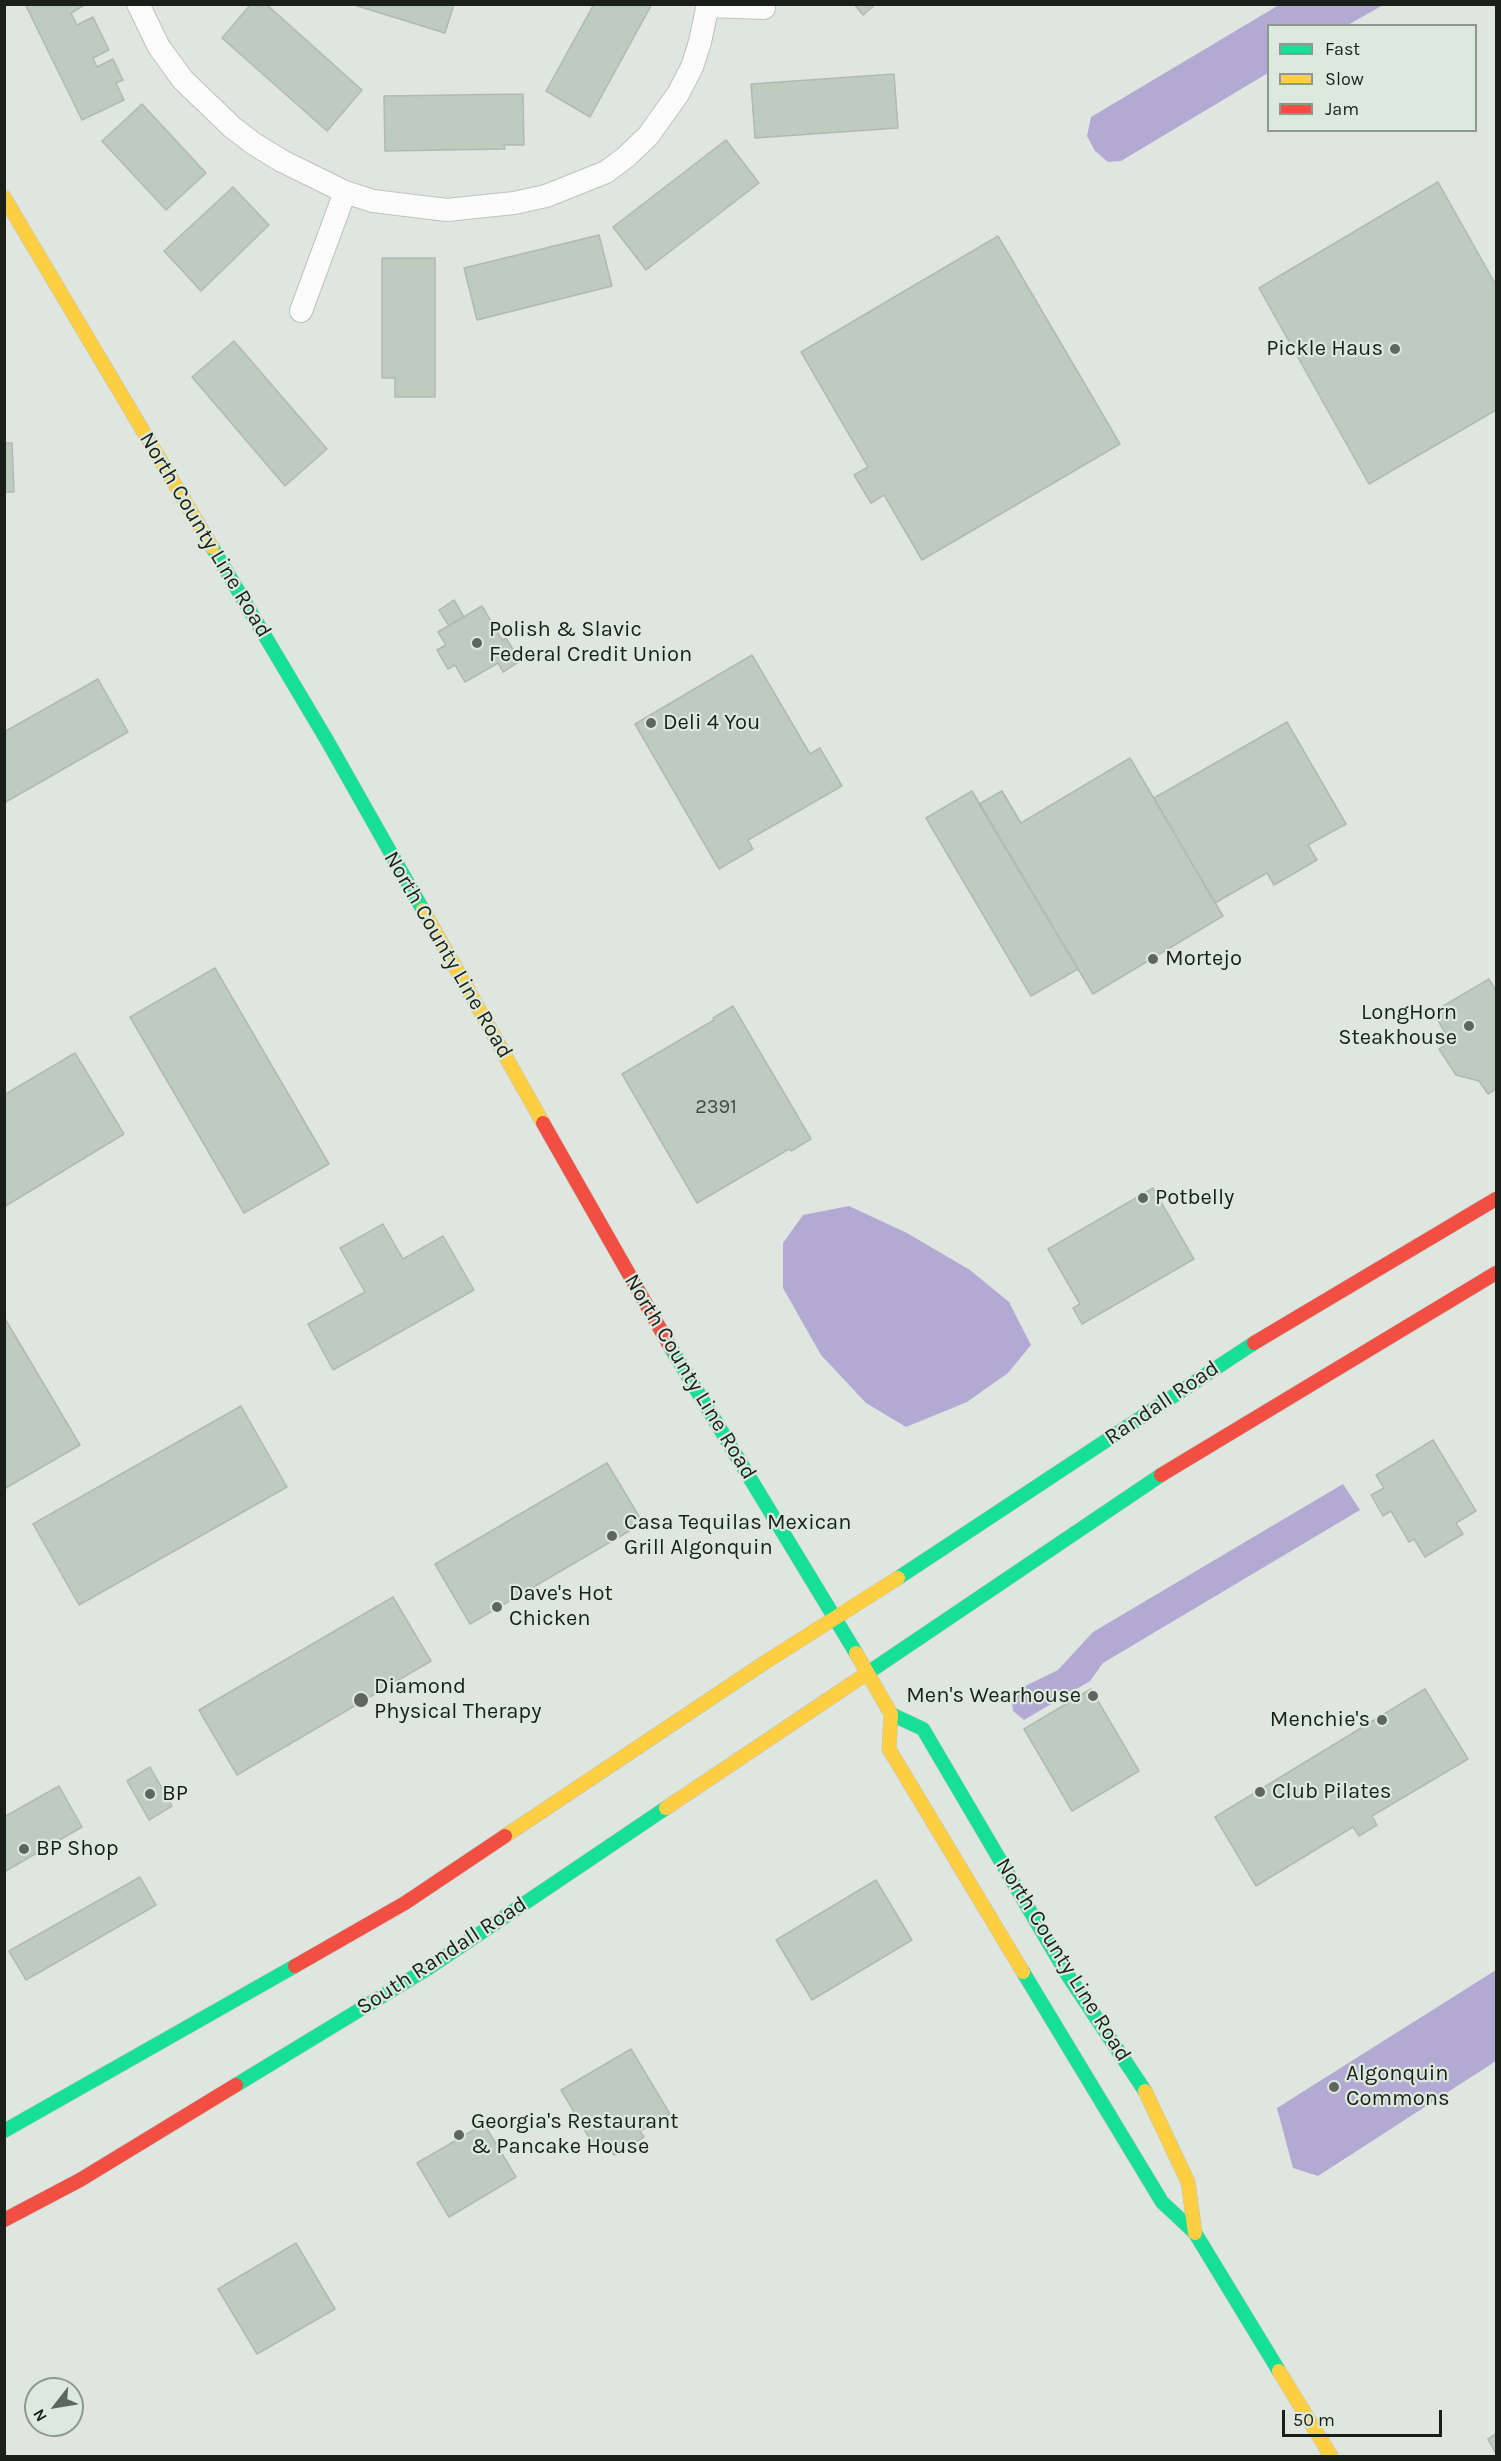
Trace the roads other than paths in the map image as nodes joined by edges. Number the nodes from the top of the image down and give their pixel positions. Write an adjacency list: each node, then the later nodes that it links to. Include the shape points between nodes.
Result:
1 (138, 4): 4 (street, via 159,47 183,80 232,127 282,161)
2 (708, 5): 3 (street); 4 (street, via 692,67 678,94 648,136 606,172 546,196 457,209 373,201)
3 (764, 8)
4 (345, 192): 6 (street)
5 (4, 197): 9 (main road, North County Line Road, via 328,742 657,1324)
6 (301, 311)
7 (1497, 1199): 9 (main road, Randall Road, via 1232,1356)
8 (1497, 1273): 10 (main road, via 1163,1474)
9 (834, 1618): 10 (main road, North County Line Road); 12 (main road, via 405,1903)
10 (868, 1673): 11 (main road, North County Line Road); 13 (main road, South Randall Road, via 430,1967 80,2180)
11 (891, 1714): 14 (main road, North County Line Road, via 889,1749 1162,2202); 14 (main road, North County Line Road, via 923,1729 1067,1974 1143,2086 1188,2182)
12 (4, 2131)
13 (4, 2220)
14 (1195, 2233): 15 (main road, North County Line Road)
15 (1331, 2457)

